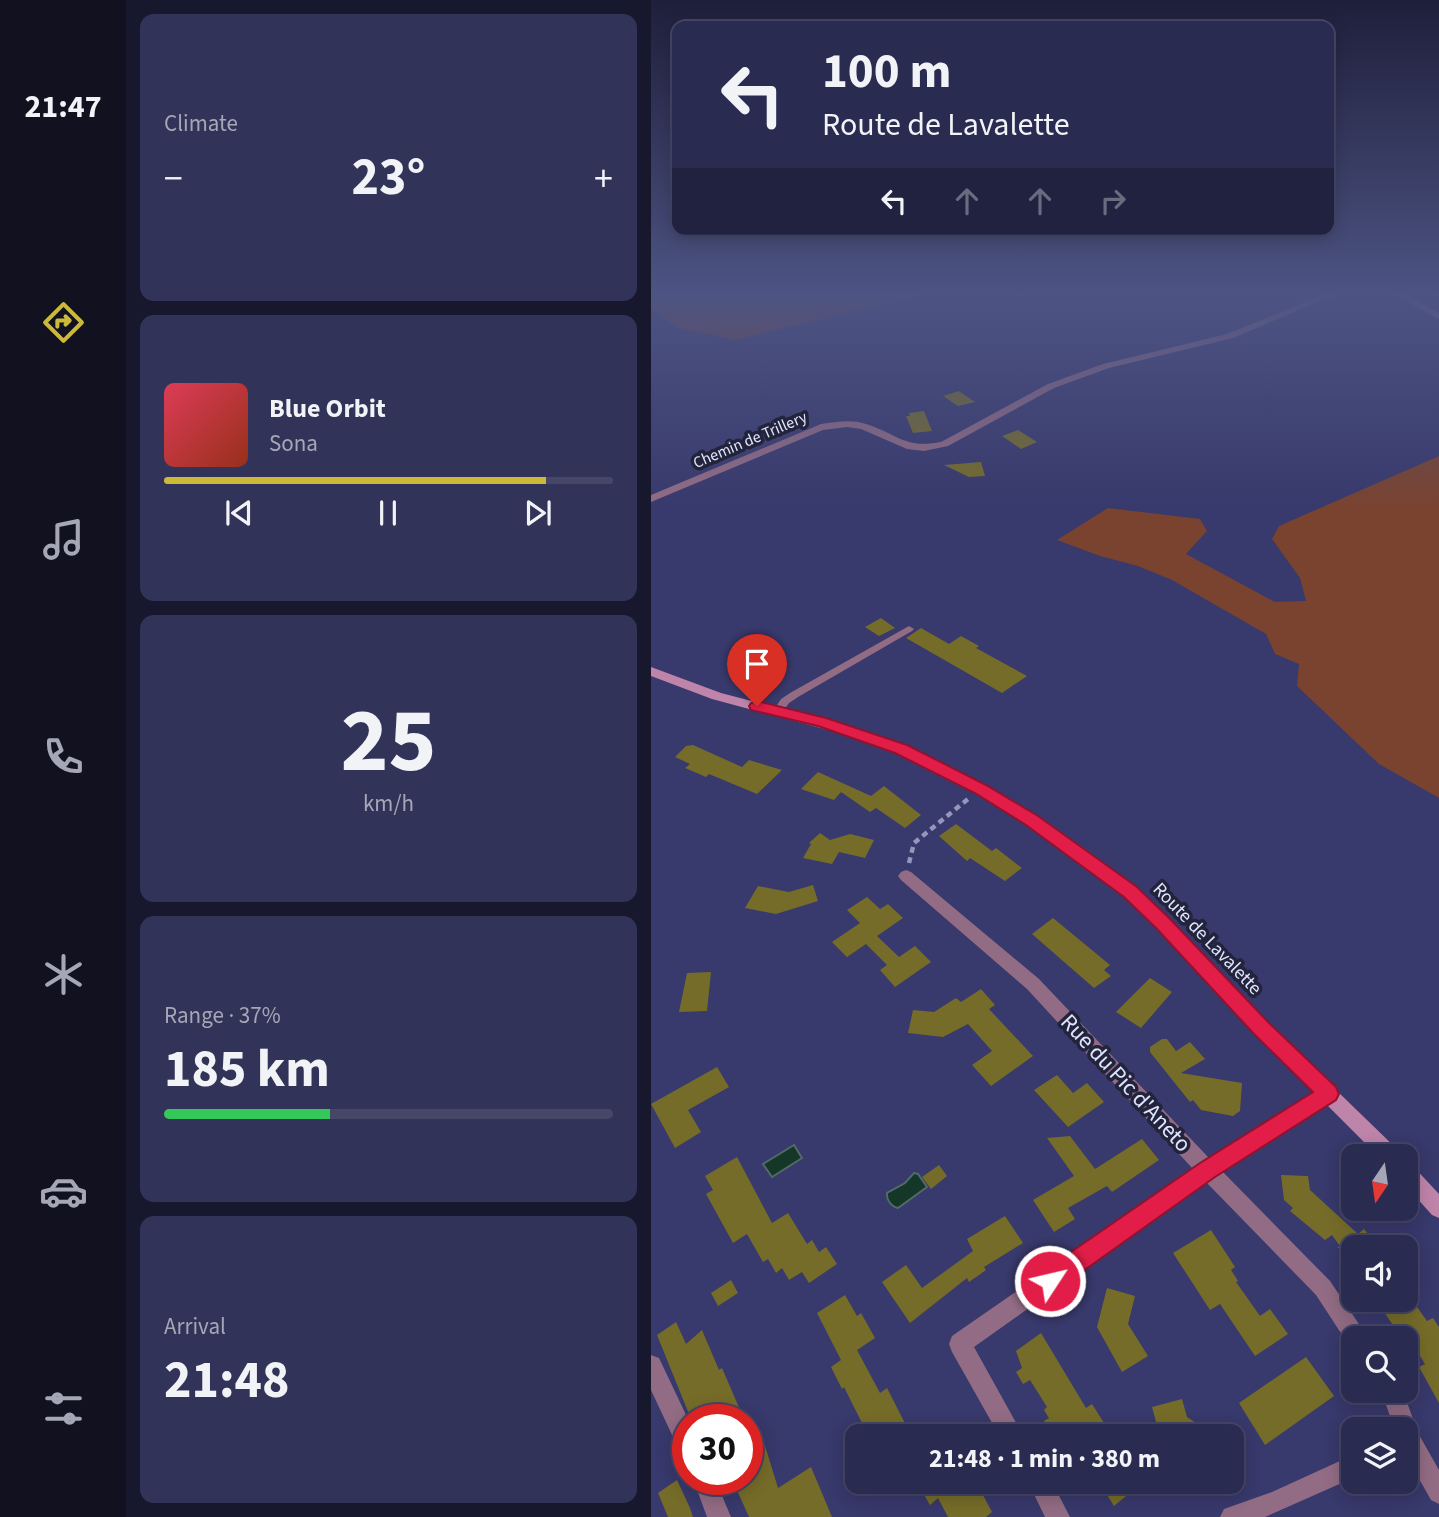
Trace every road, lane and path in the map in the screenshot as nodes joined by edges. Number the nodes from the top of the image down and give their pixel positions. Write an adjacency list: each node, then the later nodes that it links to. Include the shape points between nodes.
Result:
1 (1113, 365): 2 (street, Chemin de Trillery, via 1051,386 944,444 907,446 863,426 821,427)
2 (651, 499)
3 (909, 629): 5 (lane, via 794,695)
4 (651, 671): 5 (street, Route de Lavalette, via 717,696)
5 (778, 711): 6 (street, Route de Lavalette, via 862,734)
6 (980, 789): 7 (path, via 914,842); 8 (street, Route de Lavalette, via 1032,820 1131,892)
7 (905, 876): 10 (street, Rue du Pic d'Aneto, via 1033,984)
8 (1329, 1094): 9 (street, Route de Lavalette); 10 (street)
9 (1379, 1144)
10 (1207, 1170): 13 (street, Rue du Pic d'Aneto, via 1323,1288); 16 (street, via 960,1344)
11 (1418, 1185): 12 (street)
12 (1439, 1208)
13 (1349, 1326)
14 (651, 1366): 15 (street)
15 (672, 1410)
16 (1006, 1424)
17 (1418, 1458): 19 (street)
18 (1341, 1472): 24 (street)
19 (1439, 1492)
20 (1046, 1494): 23 (street)
21 (710, 1495): 22 (street)
22 (719, 1517)
23 (1059, 1517)
24 (1233, 1517)

